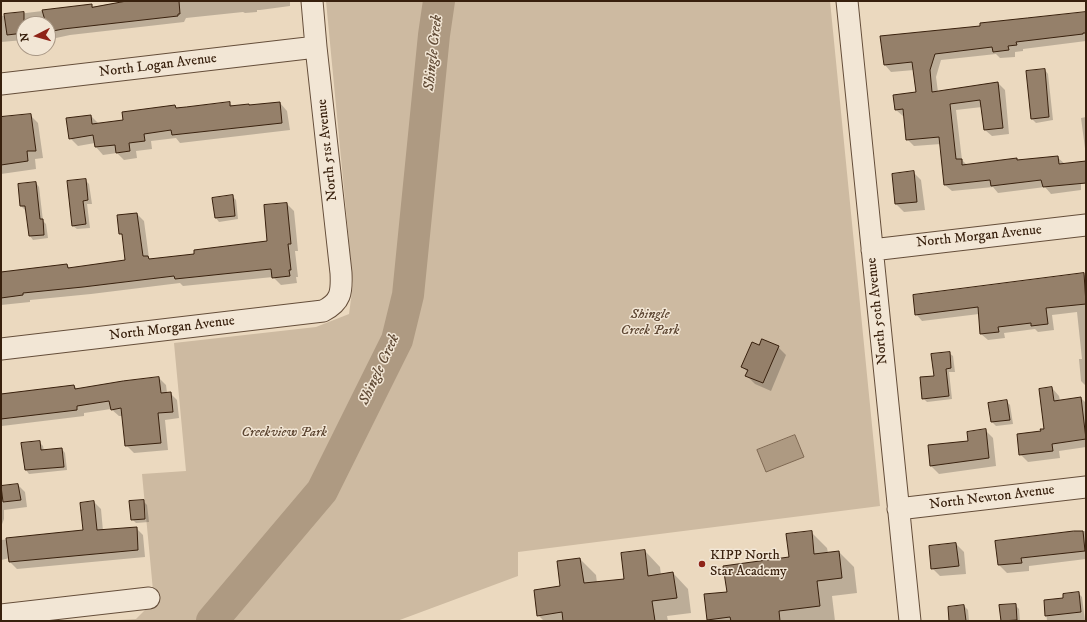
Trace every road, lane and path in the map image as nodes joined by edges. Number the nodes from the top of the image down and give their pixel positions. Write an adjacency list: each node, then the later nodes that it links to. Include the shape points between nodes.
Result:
1 (312, 1): 3 (street, North 51st Avenue)
2 (847, 1): 6 (street, North 50th Avenue)
3 (316, 47): 4 (street, North Logan Avenue); 7 (street, North 51st Avenue, via 340,273 341,287)
4 (1, 84)
5 (1086, 225): 6 (street, North Morgan Avenue)
6 (872, 250): 10 (street, North 50th Avenue)
7 (338, 298): 8 (street, North Morgan Avenue, via 333,306 323,311)
8 (1, 350)
9 (1086, 488): 10 (street, North Newton Avenue)
10 (898, 510): 13 (street, North 50th Avenue)
11 (149, 598): 12 (street)
12 (1, 615)
13 (910, 621)

